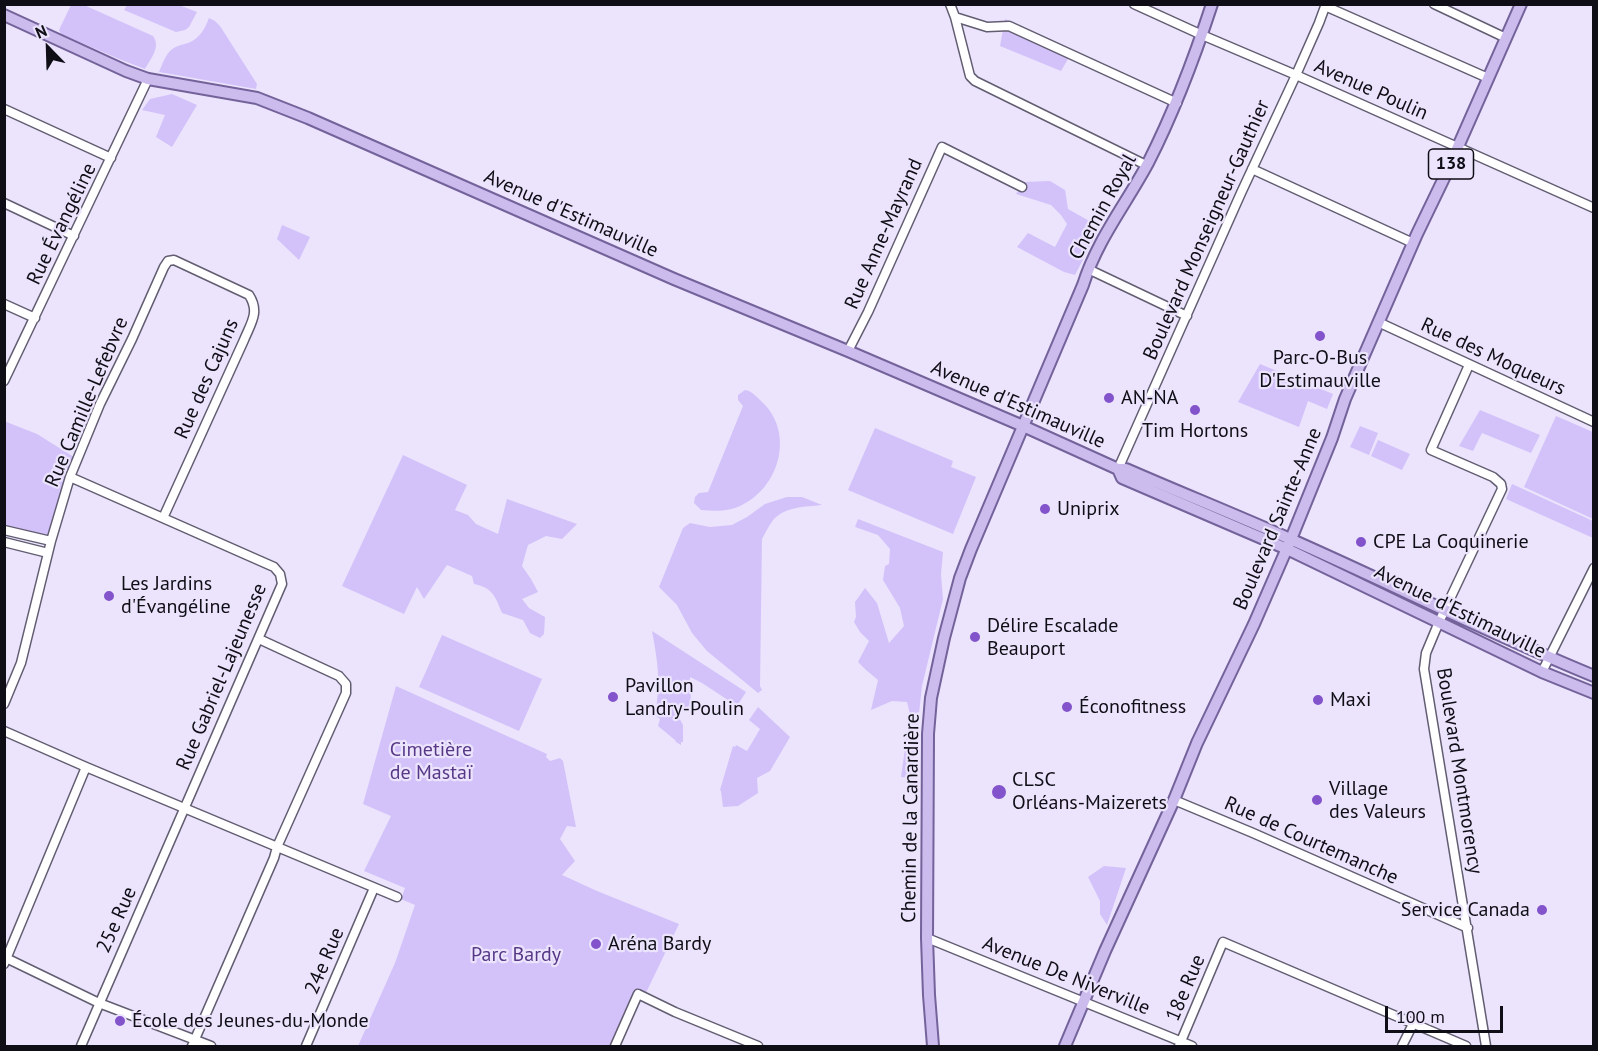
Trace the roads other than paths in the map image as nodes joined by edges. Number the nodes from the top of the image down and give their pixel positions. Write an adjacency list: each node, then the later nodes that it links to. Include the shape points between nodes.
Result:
1 (950, 4): 8 (street)
2 (1134, 4): 9 (street, Avenue Poulin)
3 (1212, 4): 9 (main road, Chemin Royal)
4 (1434, 4): 10 (street)
5 (1521, 4): 10 (main road, Boulevard Sainte-Anne / 138)
6 (1326, 5): 11 (street, Boulevard Monseigneur-Gauthier); 12 (street)
7 (4, 15): 13 (main road, Avenue d'Estimauville)
8 (955, 17): 14 (street, via 987,27 1009,26); 18 (street, via 970,76)
9 (1202, 35): 11 (street, Avenue Poulin); 14 (main road, Chemin Royal)
10 (1506, 38): 12 (main road, Boulevard Sainte-Anne / 138)
11 (1296, 75): 16 (street, Avenue Poulin); 19 (street, Boulevard Monseigneur-Gauthier)
12 (1488, 78): 16 (main road, Boulevard Sainte-Anne / 138)
13 (148, 80): 17 (street, Rue Évangéline); 31 (main road, Avenue d'Estimauville, via 266,101)
14 (1176, 103): 18 (main road, Chemin Royal)
15 (4, 109): 17 (street)
16 (1457, 147): 22 (street, Avenue Poulin); 24 (main road, Boulevard Sainte-Anne / 138)
17 (111, 158): 23 (street, Rue Évangéline)
18 (1146, 165): 26 (main road, Chemin Royal)
19 (1252, 170): 24 (street); 28 (street, Boulevard Monseigneur-Gauthier)
20 (1022, 187): 31 (street, Rue Anne-Mayrand, via 942,147)
21 (4, 203): 23 (street)
22 (1593, 208)
23 (74, 236): 29 (street, Rue Évangéline)
24 (1413, 243): 30 (main road, Boulevard Sainte-Anne / 138)
25 (174, 260): 37 (street, Rue Camille-Lefebvre, via 164,267); 38 (street, Rue des Cajuns, via 249,295 255,310)
26 (1088, 269): 28 (street); 35 (main road, Chemin Royal)
27 (4, 304): 29 (street)
28 (1187, 316): 36 (street, Boulevard Monseigneur-Gauthier)
29 (35, 318): 33 (street, Rue Évangéline)
30 (1378, 322): 32 (street, Rue des Moqueurs); 42 (main road, Boulevard Sainte-Anne / 138)
31 (848, 351): 35 (main road, Avenue d'Estimauville)
32 (1469, 365): 34 (street, Rue des Moqueurs); 45 (street, Boulevard Montmorency, via 1431,450 1493,477 1502,489)
33 (4, 381)
34 (1593, 422)
35 (1023, 426): 36 (main road, Avenue d'Estimauville); 61 (main road, Chemin de la Canardière, via 960,578 932,698 927,765)
36 (1118, 469): 42 (main road, Avenue d'Estimauville, via 1122,478)
37 (70, 477): 38 (street, Rue Gabriel-Lajeunesse); 41 (street, Rue Camille-Lefebvre)
38 (163, 518): 47 (street, Rue Gabriel-Lajeunesse, via 274,567 280,574 282,584)
39 (4, 530): 41 (street)
40 (4, 542): 43 (street)
41 (51, 542): 43 (street, Rue Camille-Lefebvre)
42 (1289, 544): 45 (main road, Avenue d'Estimauville); 46 (main road, Avenue d'Estimauville); 55 (main road, Boulevard Sainte-Anne / 138)
43 (48, 553): 52 (street, Rue Camille-Lefebvre, via 21,663)
44 (1593, 568): 48 (street)
45 (1444, 611): 46 (street, Boulevard Montmorency); 48 (main road, Avenue d'Estimauville)
46 (1439, 622): 49 (main road, Avenue d'Estimauville); 60 (street, Boulevard Montmorency, via 1424,669)
47 (259, 639): 56 (street, Rue Gabriel-Lajeunesse); 57 (street, via 339,676 346,684 346,693)
48 (1550, 658): 49 (street); 50 (main road, Avenue d'Estimauville)
49 (1542, 672): 51 (main road, Avenue d'Estimauville)
50 (1593, 676)
51 (1593, 693)
52 (4, 704)
53 (4, 731): 54 (street)
54 (86, 767): 56 (street); 62 (street)
55 (1174, 800): 60 (street, Rue de Courtemanche); 63 (main road, Boulevard Sainte-Anne / 138)
56 (184, 807): 57 (street); 64 (street, 25e Rue)
57 (277, 847): 58 (street); 66 (street)
58 (374, 888): 59 (street); 70 (street, 24e Rue)
59 (397, 897)
60 (1468, 928): 78 (street, Boulevard Montmorency)
61 (927, 938): 63 (street, Avenue De Niverville); 73 (main road, Chemin de la Canardière)
62 (5, 959): 64 (street)
63 (1085, 1001): 67 (street, Avenue De Niverville); 74 (main road, Boulevard Sainte-Anne / 138)
64 (99, 1003): 66 (street); 68 (street, 25e Rue)
65 (1413, 1024): 67 (street, 18e Rue, via 1223,942); 76 (street); 77 (street)
66 (194, 1043): 69 (street)
67 (1180, 1044): 75 (street, Avenue De Niverville)
68 (81, 1047)
69 (210, 1047)
70 (306, 1047)
71 (615, 1047): 72 (street, via 638,994)
72 (758, 1047)
73 (933, 1047)
74 (1065, 1047)
75 (1192, 1047)
76 (1402, 1047)
77 (1466, 1047)
78 (1486, 1047)

